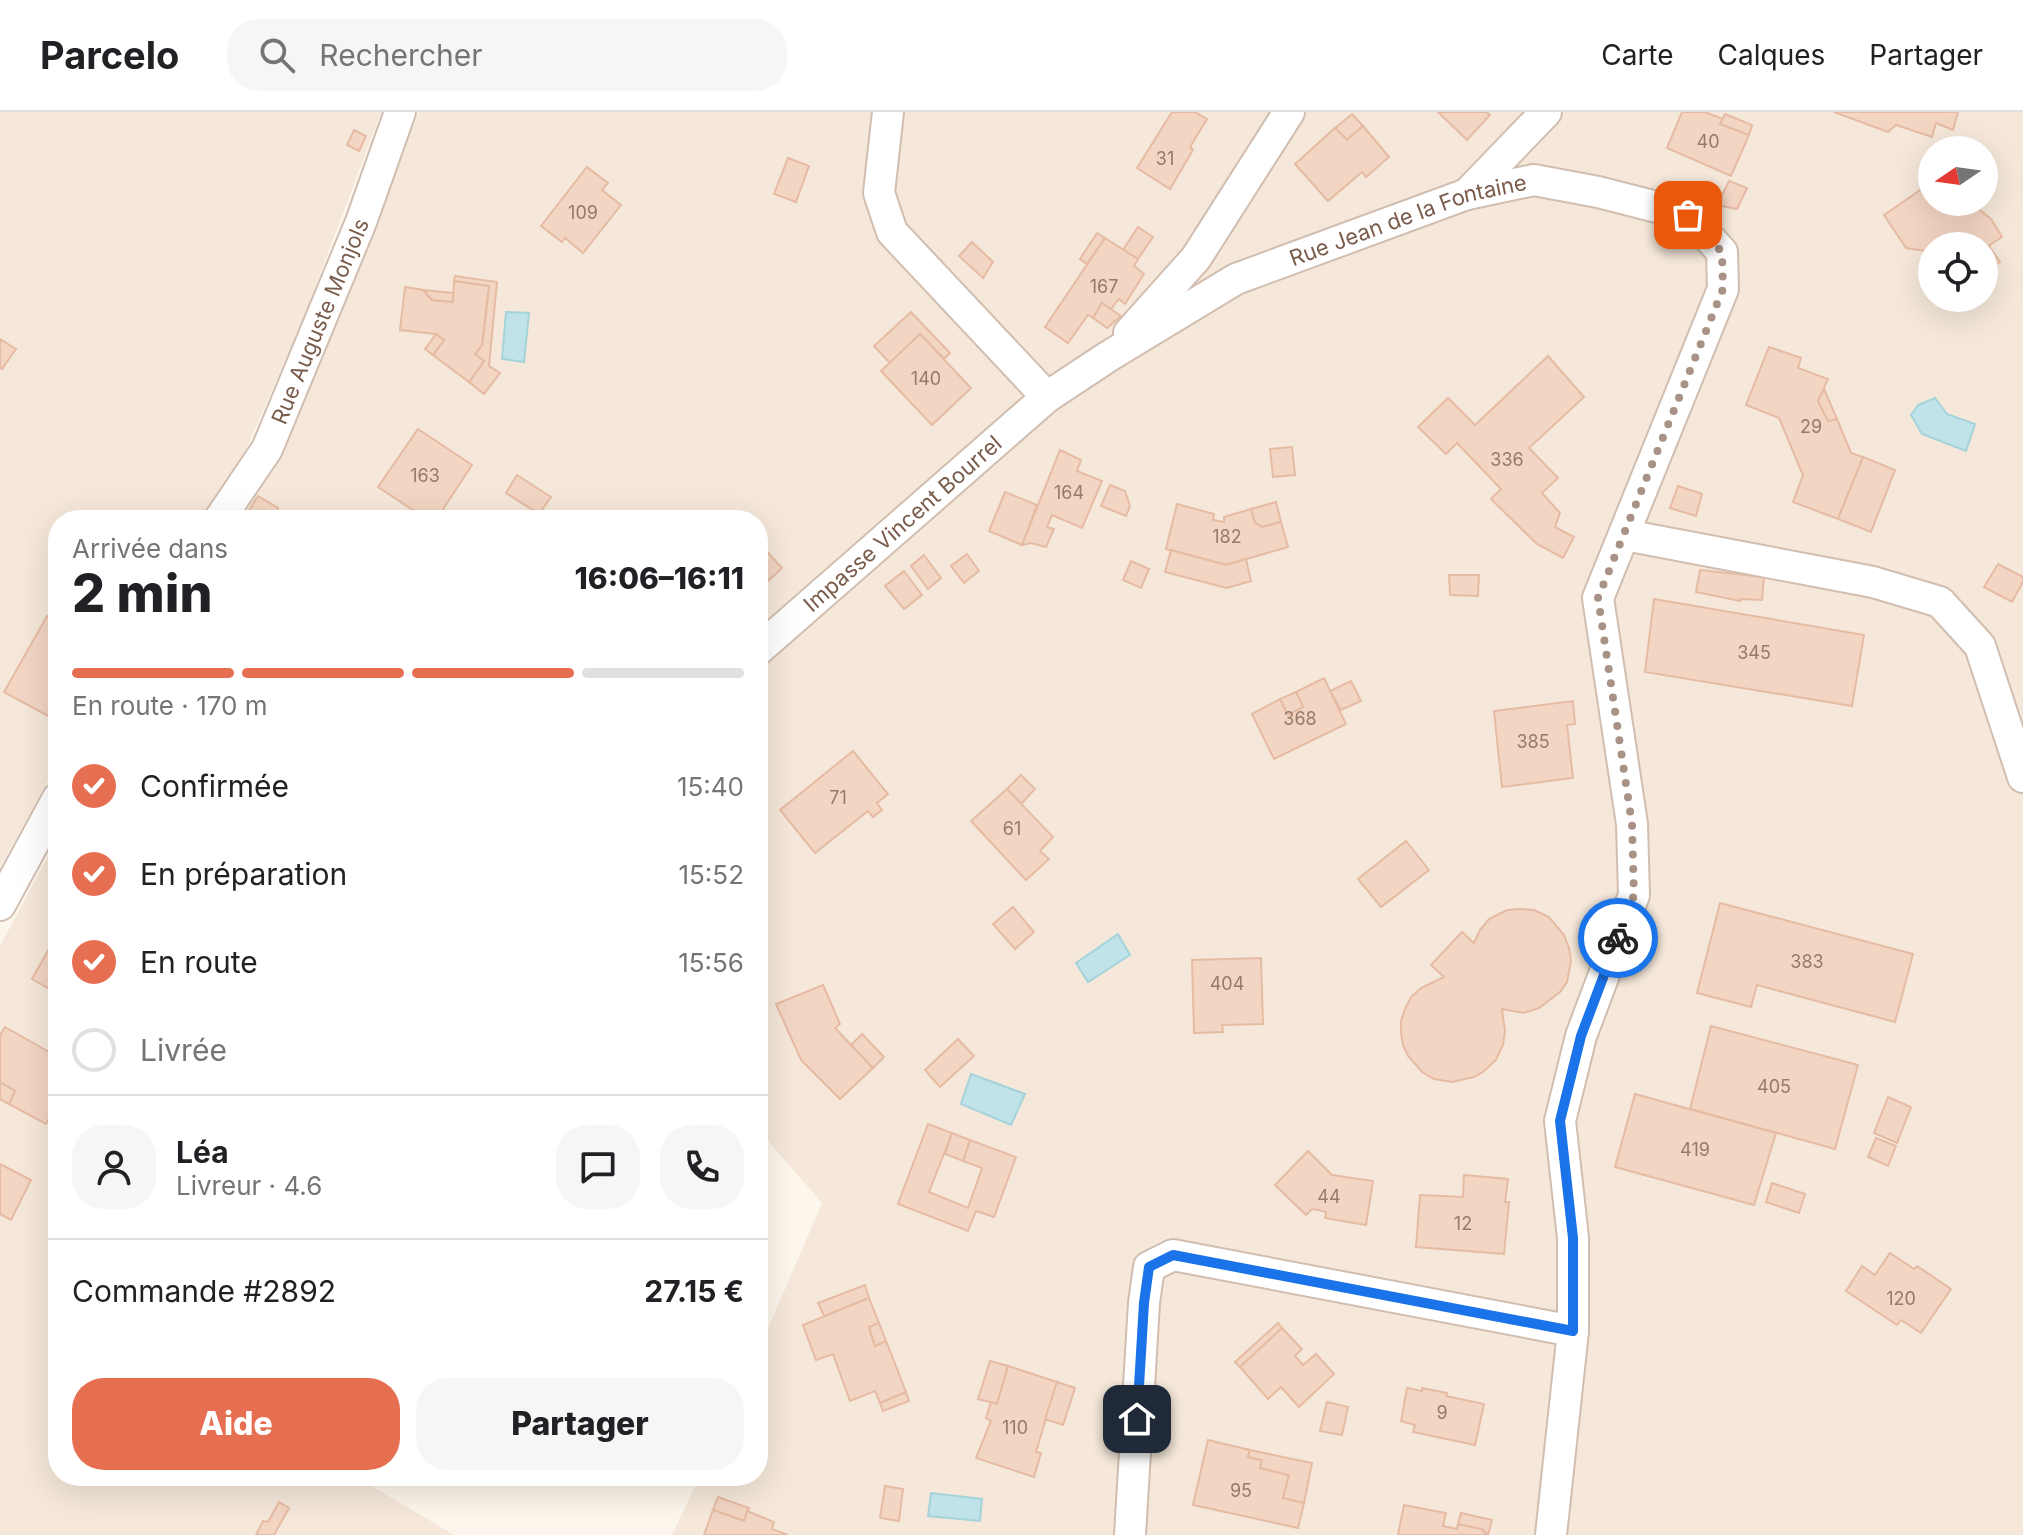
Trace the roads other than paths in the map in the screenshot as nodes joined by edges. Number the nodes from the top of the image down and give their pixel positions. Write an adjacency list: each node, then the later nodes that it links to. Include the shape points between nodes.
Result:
1 (400, 112): 8 (street, Rue Auguste Monjols, via 361,222 267,449)
2 (888, 112): 7 (street, via 879,193 892,232)
3 (1289, 112): 6 (street, via 1196,258)
4 (1546, 112): 5 (street)
5 (1467, 194): 6 (street, Rue Jean de la Fontaine, via 1236,279); 9 (street, Rue Jean de la Fontaine, via 1534,180 1598,192 1688,215 1722,252 1723,289)
6 (1109, 356): 7 (street, Rue Jean de la Fontaine)
7 (1047, 397): 10 (street, Impasse Vincent Bourrel)
8 (226, 510)
9 (1625, 535): 11 (street, via 1873,582 1940,602 1980,646); 14 (street, Rue Jean de la Fontaine, via 1598,598 1632,824 1634,895 1581,1036 1560,1121 1573,1238)
10 (768, 641)
11 (2023, 777)
12 (48, 816): 13 (street)
13 (0, 905)
14 (1573, 1331): 15 (street, via 1173,1255 1149,1267); 16 (street, Rue Jean de la Fontaine)
15 (1130, 1535)
16 (1551, 1535)

